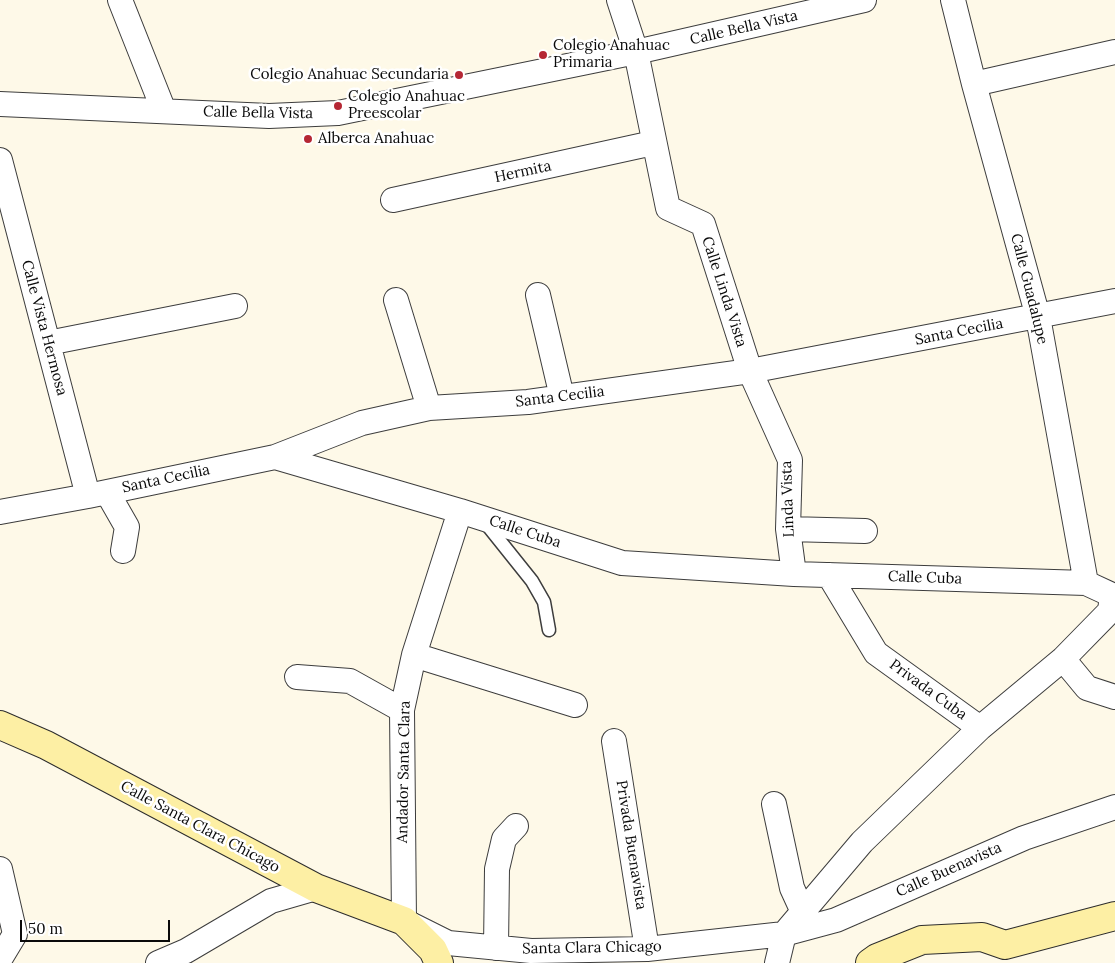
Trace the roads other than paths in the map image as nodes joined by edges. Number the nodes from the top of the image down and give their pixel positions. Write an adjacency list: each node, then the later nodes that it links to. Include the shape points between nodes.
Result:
1 (120, 0): 9 (street)
2 (619, 0): 5 (street, Calle Linda Vista)
3 (864, 0): 5 (street, Calle Bella Vista)
4 (953, 0): 7 (street, Calle Guadalupe)
5 (636, 52): 9 (street, Calle Bella Vista, via 338,113 269,116); 10 (street, Calle Linda Vista)
6 (1115, 52): 7 (street)
7 (974, 84): 17 (street, Calle Guadalupe)
8 (0, 104): 9 (street, Calle Bella Vista)
9 (164, 110)
10 (653, 143): 12 (street, Hermita); 19 (street, Calle Linda Vista, via 668,208 703,224)
11 (1, 169): 18 (street, Calle Vista Hermosa)
12 (393, 200)
13 (538, 296): 20 (street)
14 (396, 300): 21 (street)
15 (1115, 301): 17 (street, Santa Cecilia)
16 (235, 306): 18 (street)
17 (1038, 317): 19 (street, Santa Cecilia); 32 (street, Calle Guadalupe)
18 (48, 343): 23 (street, Calle Vista Hermosa)
19 (750, 371): 20 (street, Santa Cecilia); 27 (street, Linda Vista, via 790,460)
20 (562, 398): 21 (street, Santa Cecilia)
21 (429, 408): 22 (street, Santa Cecilia, via 362,423)
22 (275, 457): 23 (street, Santa Cecilia); 24 (street, Calle Cuba)
23 (97, 494): 25 (street, Santa Cecilia); 29 (street, Calle Vista Hermosa, via 127,527)
24 (460, 511): 26 (street, Calle Cuba); 34 (street, Andador Santa Clara)
25 (0, 512)
26 (482, 518): 30 (street, Calle Cuba, via 622,563); 33 (lane, via 532,581 544,602)
27 (788, 529): 28 (street); 30 (street, Linda Vista)
28 (865, 531)
29 (123, 550)
30 (794, 574): 31 (street, Calle Cuba)
31 (829, 575): 32 (street, Calle Cuba); 41 (street, Privada Cuba, via 876,653)
32 (1086, 583): 35 (street, Calle Cuba, via 1112,596 1110,611)
33 (549, 630)
34 (414, 656): 38 (street); 39 (street, Andador Santa Clara)
35 (1063, 659): 37 (street, via 1087,688); 41 (street, Calle Cuba)
36 (297, 676): 39 (street, via 350,681)
37 (1115, 697)
38 (575, 705)
39 (402, 710): 50 (street, Andador Santa Clara)
40 (0, 725): 47 (street, Calle Santa Clara Chicago)
41 (980, 728): 48 (street, Calle Cuba, via 862,842)
42 (614, 741): 53 (street, Privada Buenavista)
43 (774, 804): 48 (street, via 792,888)
44 (1115, 807): 51 (street, Calle Buenavista, via 1024,838 836,920)
45 (516, 826): 52 (street, via 504,839 497,869)
46 (0, 870): 54 (street, via 15,934)
47 (316, 888): 50 (street, Calle Santa Clara Chicago); 55 (street, via 271,901 186,951)
48 (803, 912): 51 (street, Calle Cuba)
49 (1115, 916): 58 (street, via 1005,945 982,937 922,940)
50 (404, 921): 52 (street, Santa Clara Chicago, via 448,943); 56 (street, via 433,950)
51 (784, 934): 53 (street, Santa Clara Chicago); 57 (street)
52 (496, 948): 53 (street, Santa Clara Chicago, via 531,951)
53 (647, 949)
54 (0, 959)
55 (158, 963)
56 (440, 963)
57 (777, 963)
58 (870, 963)

